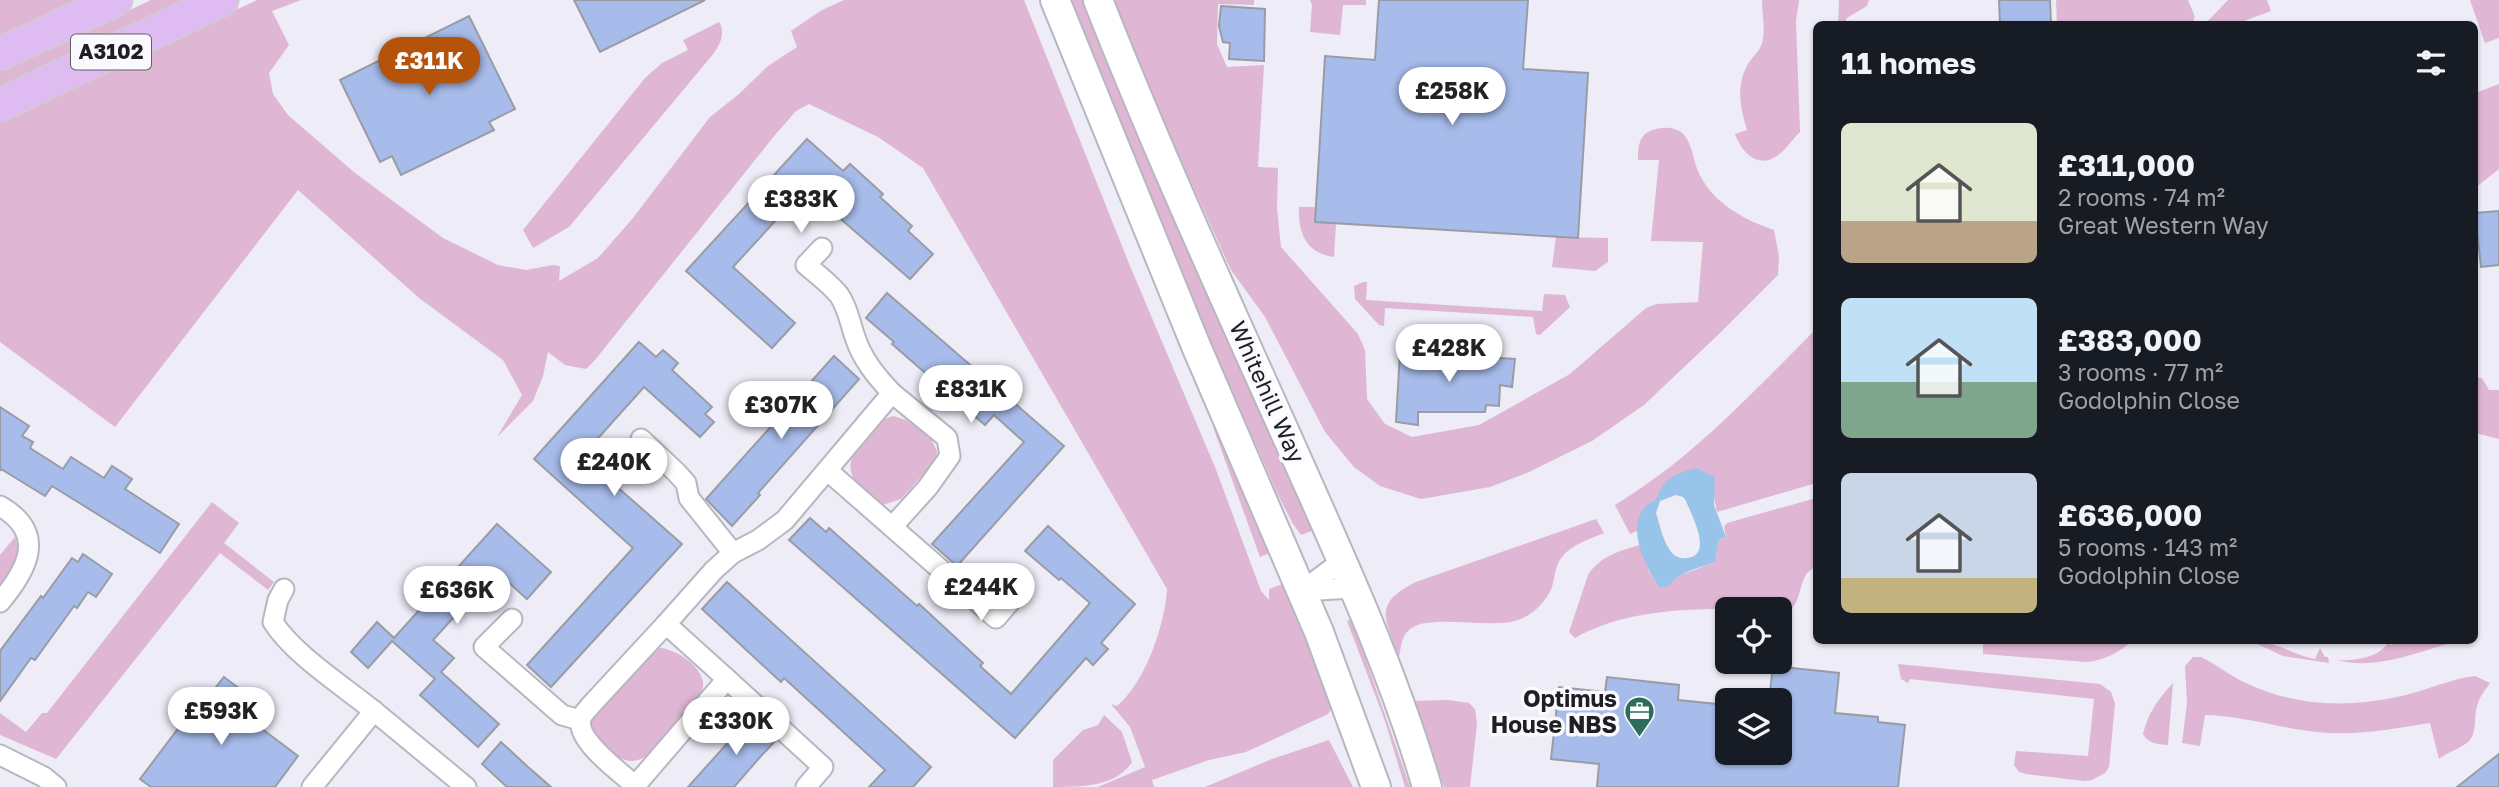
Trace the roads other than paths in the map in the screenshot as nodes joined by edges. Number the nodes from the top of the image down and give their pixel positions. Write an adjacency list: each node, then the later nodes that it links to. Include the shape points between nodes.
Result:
1 (116, 0): 5 (main road, A3102)
2 (222, 0): 6 (main road, A3102)
3 (1055, 0): 17 (main road, Whitehill Way)
4 (1098, 0): 14 (main road, Whitehill Way, via 1152,136)
5 (0, 54)
6 (0, 104)
7 (822, 248): 8 (street, via 806,264 839,295 865,359)
8 (891, 393): 10 (street); 12 (street, via 947,438 950,456)
9 (641, 439): 13 (street, via 676,471 689,498)
10 (828, 471): 12 (street); 13 (street, via 774,529)
11 (0, 506): 19 (street, via 24,528 30,551)
12 (892, 527): 18 (street, via 996,618)
13 (733, 553): 21 (street)
14 (1342, 561): 15 (main road, Whitehill Way); 17 (street)
15 (1353, 588): 17 (street); 32 (main road, Whitehill Way, via 1407,723)
16 (284, 589): 23 (street, via 273,622 279,631)
17 (1302, 591): 31 (main road, Whitehill Way)
18 (1014, 597)
19 (0, 602)
20 (512, 618): 24 (street, via 484,647 562,715)
21 (666, 624): 22 (street); 24 (street)
22 (727, 679): 26 (street); 30 (street, via 823,767)
23 (374, 711): 28 (street); 29 (street)
24 (580, 720): 26 (street, via 589,743)
25 (0, 755): 27 (street)
26 (635, 786)
27 (56, 787)
28 (312, 787)
29 (466, 787)
30 (806, 787)
31 (1376, 787)
32 (1427, 787)

